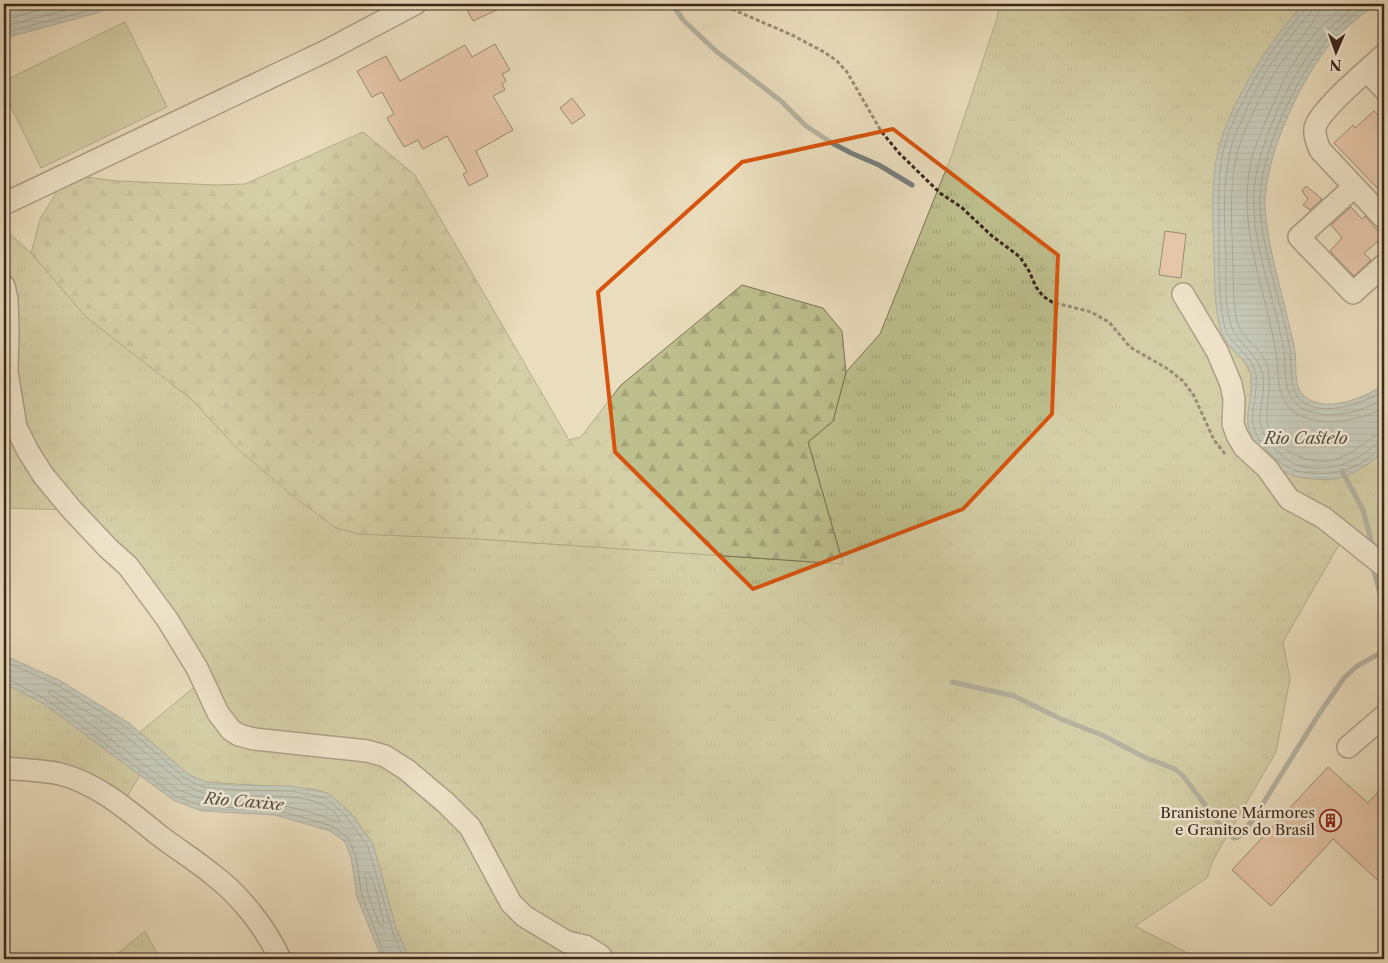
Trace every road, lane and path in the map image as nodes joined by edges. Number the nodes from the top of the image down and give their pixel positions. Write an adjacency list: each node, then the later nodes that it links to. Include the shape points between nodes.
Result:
1 (415, 4): 7 (street, via 326,51)
2 (720, 4): 12 (path, via 792,35 837,61 847,72 881,131 899,153 940,193 1020,257 1043,296 1052,302 1091,312 1109,322 1130,347 1183,380 1214,440)
3 (1384, 55): 4 (street)
4 (1367, 71): 5 (street); 6 (street, via 1324,112 1314,136 1320,150)
5 (1384, 89)
6 (1354, 187): 8 (street); 9 (street, via 1299,237 1353,293)
7 (4, 204)
8 (1384, 218)
9 (1384, 265)
10 (4, 286): 18 (street, via 8,323 7,372 16,427 28,452 72,510 128,566 167,619 197,668 218,713 231,730 254,739 367,751 385,756 407,770 470,827 511,903 524,916 567,942 585,946)
11 (1183, 294): 13 (street, via 1217,351 1231,384 1233,424 1244,447 1267,468 1289,499 1324,518)
12 (1226, 454)
13 (1384, 566)
14 (1384, 716): 15 (street)
15 (1348, 747)
16 (4, 768): 17 (street, via 60,774 98,790 123,806 214,875 260,925)
17 (280, 959)
18 (602, 959)

